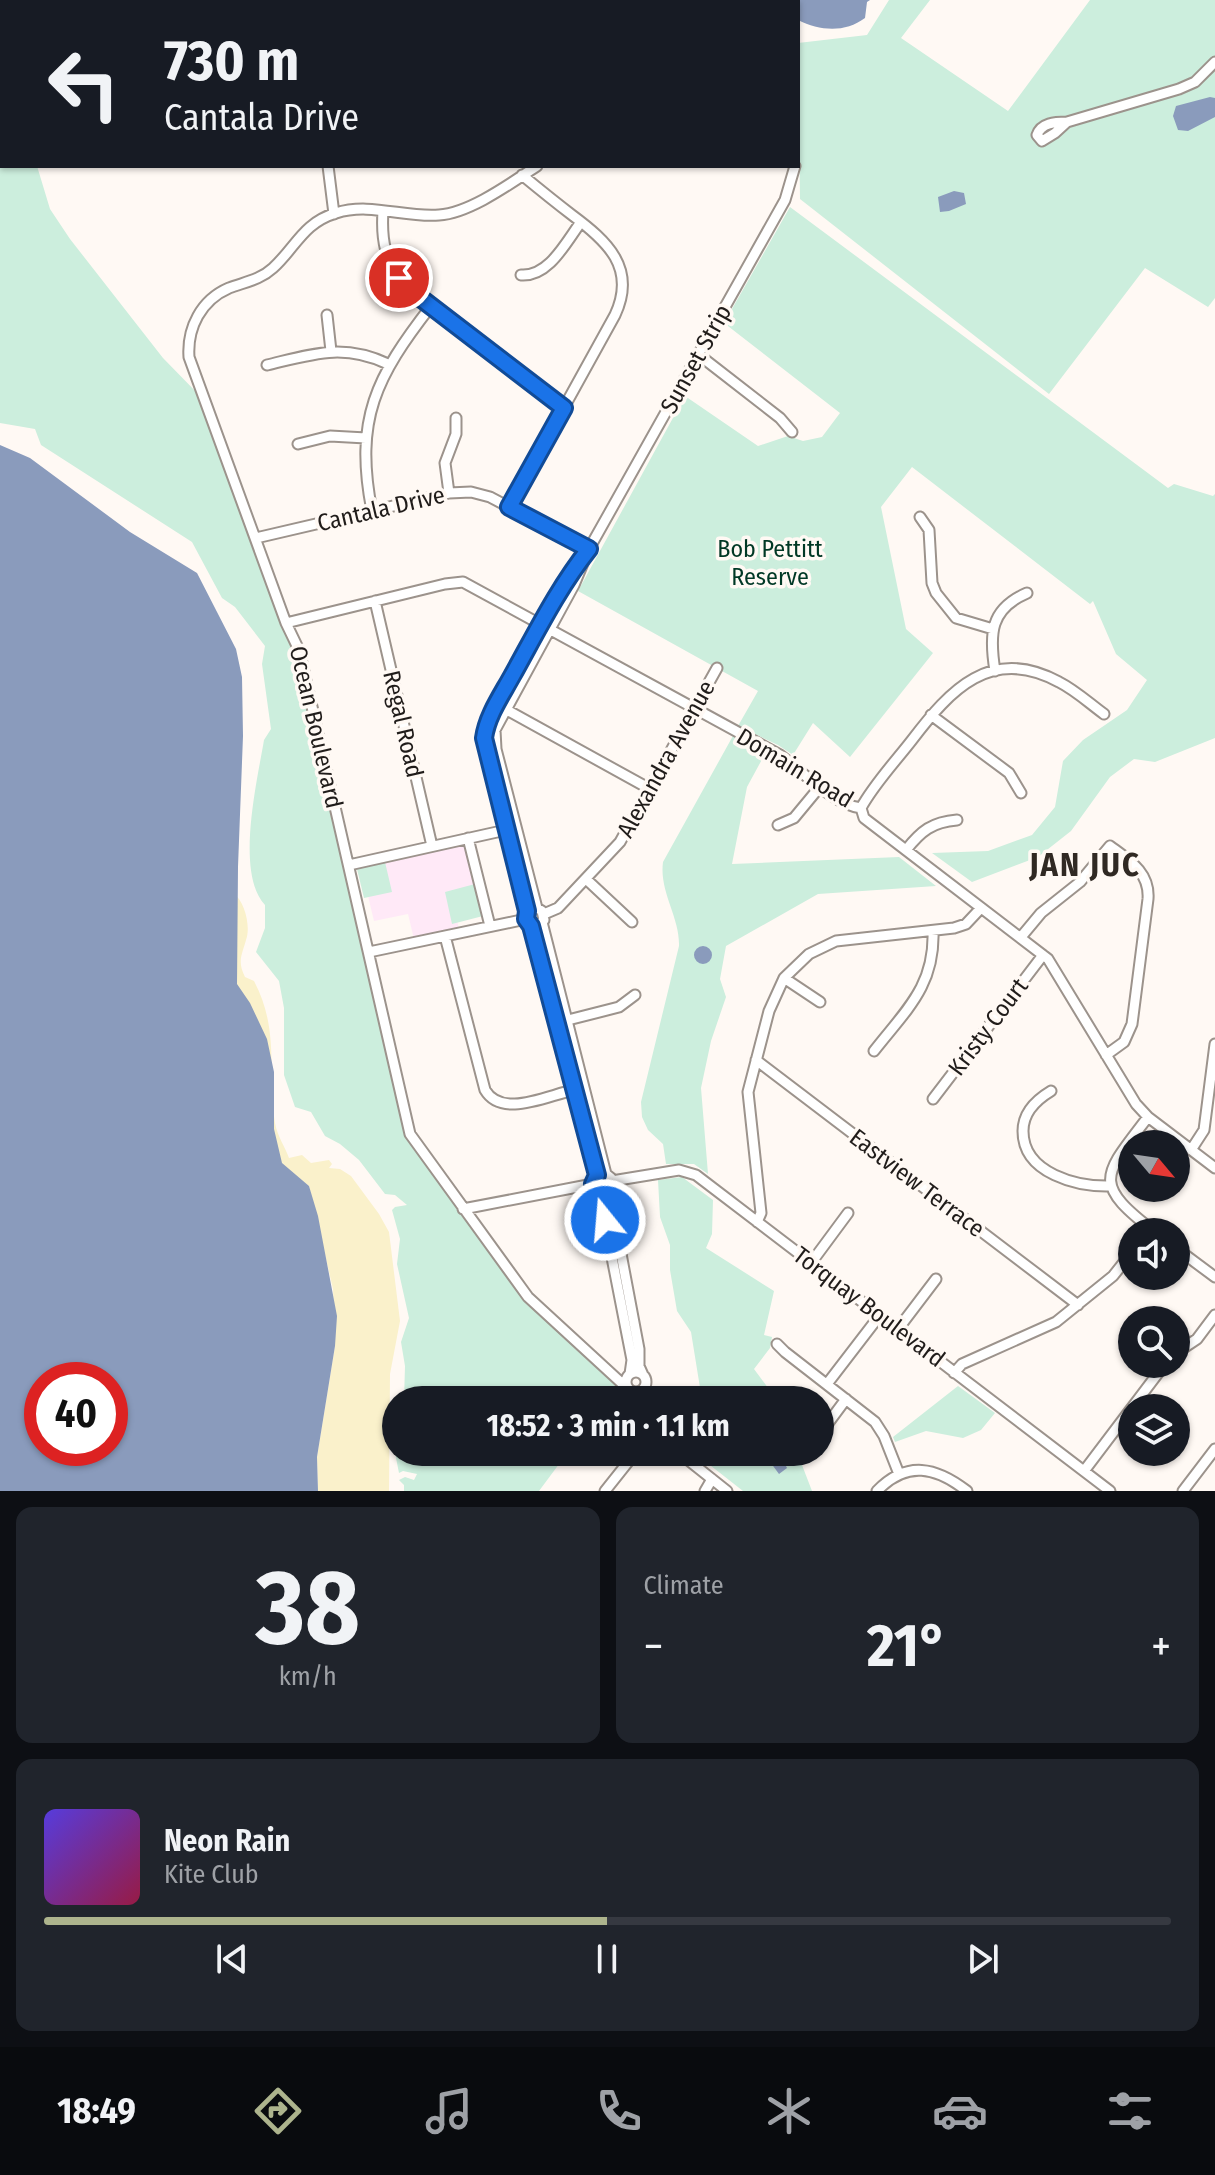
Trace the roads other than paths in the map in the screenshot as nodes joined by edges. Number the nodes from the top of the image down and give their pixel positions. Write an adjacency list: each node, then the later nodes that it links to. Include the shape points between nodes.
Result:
1 (1215, 62): 2 (street, via 1179,89)
2 (1067, 122)
3 (328, 168): 8 (street)
4 (534, 168): 6 (street, Ocean Boulevard)
5 (794, 168): 14 (street, Sunset Strip, via 785,200)
6 (522, 175): 7 (street, Ocean Boulevard, via 471,205 444,214); 9 (street)
7 (383, 211): 8 (street, Ocean Boulevard); 11 (street, via 389,262 405,285)
8 (334, 214): 26 (street, Ocean Boulevard, via 300,235 265,274 213,298 200,311 190,335 192,372)
9 (581, 222): 10 (street, via 547,266 533,276); 17 (street, via 612,251 622,291 615,315)
10 (521, 275)
11 (431, 306): 15 (street); 17 (street)
12 (327, 315): 13 (street)
13 (331, 351): 15 (street, via 360,353); 16 (street)
14 (699, 355): 19 (street); 27 (street, Sunset Strip)
15 (388, 364): 20 (street)
16 (267, 365)
17 (564, 408): 23 (street)
18 (456, 418): 22 (street, via 445,463)
19 (792, 432)
20 (366, 438): 21 (street, via 330,436); 24 (street)
21 (298, 444)
22 (449, 493): 23 (street, Cantala Drive, via 481,494); 24 (street, Cantala Drive)
23 (509, 507): 27 (street, Cantala Drive)
24 (372, 511): 26 (street, Cantala Drive)
25 (920, 517): 32 (street, via 929,530 936,593 956,618)
26 (256, 538): 30 (street, Ocean Boulevard)
27 (589, 549): 31 (street, Sunset Strip)
28 (1027, 593): 32 (street, via 1004,607)
29 (375, 601): 30 (street, Domain Road); 31 (street, Domain Road, via 463,582); 47 (street, Regal Road)
30 (286, 623): 49 (street, Ocean Boulevard, via 299,650)
31 (545, 627): 35 (street, Sunset Strip); 36 (street, Domain Road); 45 (street, Sunset Strip, via 485,731)
32 (993, 629): 34 (street)
33 (717, 668): 36 (street, Alexandra Avenue)
34 (995, 671): 37 (street, via 1047,676); 38 (street, via 961,685)
35 (505, 709): 39 (street); 52 (street, Sunset Strip, via 494,742)
36 (694, 709): 39 (street, Alexandra Avenue); 40 (street, Domain Road, via 780,755)
37 (1104, 714)
38 (931, 715): 41 (street, via 1009,773); 42 (street)
39 (650, 789): 50 (street, Alexandra Avenue, via 620,842)
40 (818, 789): 42 (street, Domain Road); 44 (street, via 794,818)
41 (1021, 793)
42 (861, 808): 48 (street, Domain Road, via 864,818)
43 (957, 820): 48 (street, via 929,826)
44 (778, 825)
45 (506, 830): 46 (street); 52 (street, Sunset Strip)
46 (468, 838): 47 (street); 54 (street)
47 (432, 846): 49 (street)
48 (906, 850): 51 (street, Domain Road)
49 (349, 865): 58 (street, Ocean Boulevard)
50 (586, 879): 52 (street, Alexandra Avenue, via 558,908); 53 (street)
51 (981, 908): 55 (street, via 961,926); 57 (street, Domain Road)
52 (534, 917): 54 (street); 63 (street, Sunset Strip)
53 (632, 922)
54 (490, 926): 56 (street)
55 (933, 931): 60 (street, via 836,941 809,954); 65 (street, via 925,984)
56 (445, 936): 58 (street); 69 (street, via 490,1098 506,1105)
57 (1021, 937): 59 (street, Domain Road); 66 (street, via 1110,846 1141,871 1148,899 1132,1024 1124,1042)
58 (369, 952): 77 (street, Ocean Boulevard, via 407,1128)
59 (1043, 955): 66 (street, Domain Road); 71 (street, Kristy Court)
60 (784, 978): 62 (street); 67 (street)
61 (635, 995): 63 (street, via 619,1007)
62 (820, 1002)
63 (562, 1021): 69 (street, Sunset Strip); 75 (street, Sunset Strip)
64 (1215, 1044): 68 (street)
65 (874, 1051)
66 (1106, 1055): 72 (street, Domain Road)
67 (756, 1060): 80 (street, via 747,1098 761,1213); 86 (street, Eastview Terrace)
68 (1213, 1068): 73 (street, via 1204,1130)
69 (574, 1090): 75 (street, Sunset Strip)
70 (1051, 1091): 76 (street, via 1025,1119 1027,1150 1039,1165 1064,1179)
71 (933, 1099)
72 (1148, 1117): 73 (street, Domain Road); 76 (street, via 1116,1160)
73 (1191, 1150): 74 (street, Domain Road)
74 (1215, 1168)
75 (603, 1183): 77 (street, Torquay Boulevard); 80 (street, Torquay Boulevard, via 684,1170); 93 (street, Sunset Strip); 96 (street, Sunset Strip, via 632,1360)
76 (1111, 1186): 79 (street)
77 (463, 1209): 96 (street, Ocean Boulevard, via 528,1297)
78 (848, 1213): 82 (street)
79 (1135, 1218)
80 (757, 1222): 82 (street, Torquay Boulevard)
81 (1190, 1258): 84 (street)
82 (811, 1263): 87 (street, Torquay Boulevard)
83 (1118, 1270): 86 (street)
84 (1215, 1277)
85 (936, 1279): 89 (street)
86 (1078, 1305): 92 (street, via 1046,1328 962,1364)
87 (880, 1315): 89 (street, Torquay Boulevard); 95 (street)
88 (1215, 1315): 91 (street)
89 (898, 1329): 92 (street, Torquay Boulevard)
90 (777, 1344): 95 (street)
91 (1190, 1344)
92 (954, 1373): 104 (street, Torquay Boulevard)
93 (643, 1375): 96 (street, via 637,1372); 97 (street, Sunset Strip)
94 (1154, 1378): 104 (street)
95 (827, 1384): 98 (street)
96 (631, 1386)
97 (645, 1386)
98 (846, 1399): 99 (street); 105 (street, via 880,1429)
99 (834, 1415)
100 (1215, 1449): 113 (street)
101 (625, 1466): 107 (street)
102 (692, 1466): 106 (street)
103 (696, 1466): 106 (street)
104 (1084, 1471): 112 (street, Torquay Boulevard)
105 (899, 1474): 110 (street); 111 (street, via 933,1472)
106 (712, 1479): 108 (street); 109 (street)
107 (605, 1491)
108 (705, 1491)
109 (727, 1491)
110 (877, 1491)
111 (967, 1491)
112 (1110, 1491)
113 (1183, 1491)

